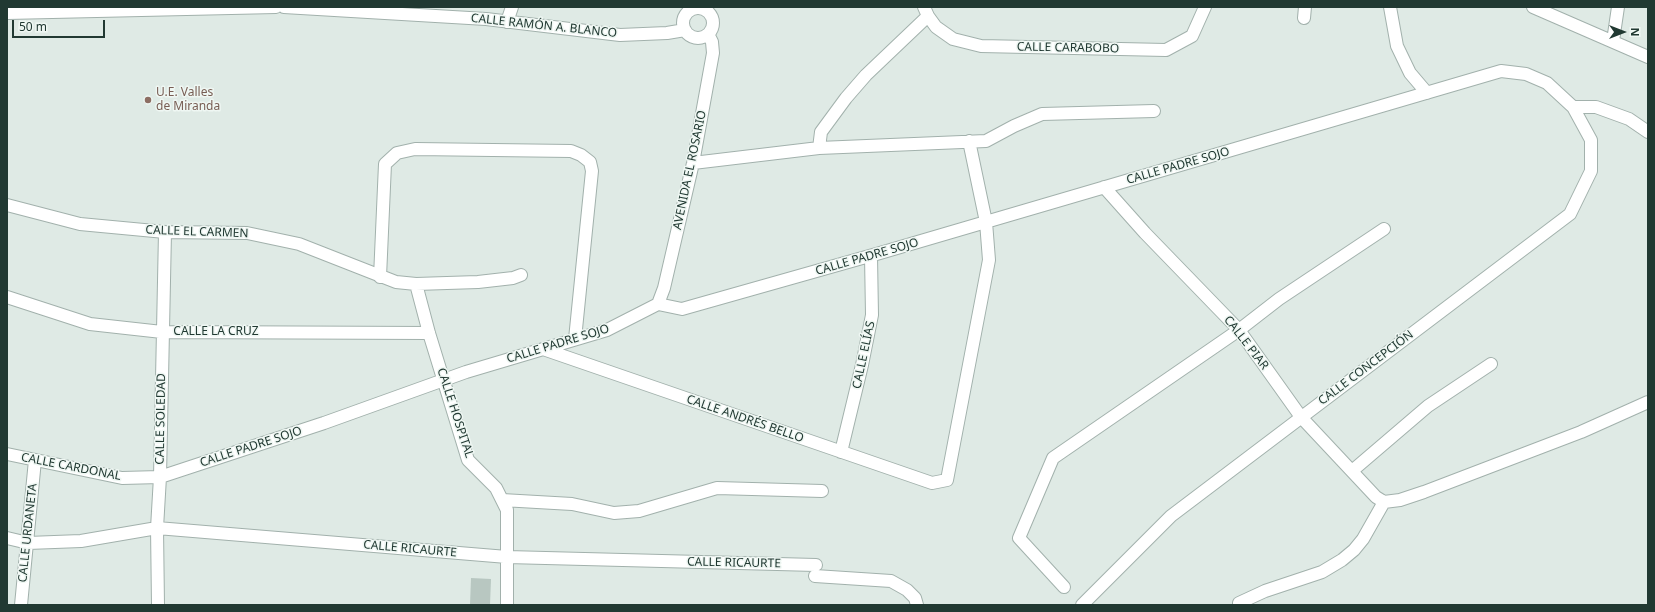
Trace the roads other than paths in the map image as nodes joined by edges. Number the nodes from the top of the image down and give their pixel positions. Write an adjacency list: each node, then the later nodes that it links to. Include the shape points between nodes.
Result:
1 (276, 7): 9 (street)
2 (284, 7): 10 (street, CALLE RAMÓN A. BLANCO)
3 (512, 7): 14 (street)
4 (1205, 7): 12 (street, CALLE CARABOBO, via 1192,36 1166,50 981,46 953,38 936,27)
5 (1390, 7): 19 (street, via 1397,46 1410,73)
6 (1533, 7): 17 (street)
7 (1618, 7): 17 (street)
8 (693, 8): 11 (street, AVENIDA EL ROSARIO); 15 (street, AVENIDA EL ROSARIO, via 684,16)
9 (156, 9): 13 (street)
10 (399, 10): 14 (street, CALLE RAMÓN A. BLANCO)
11 (713, 10): 16 (street, AVENIDA EL ROSARIO, via 712,25)
12 (926, 12): 24 (street, via 846,98 821,132)
13 (7, 13)
14 (507, 22): 15 (street, CALLE RAMÓN A. BLANCO, via 620,35)
15 (685, 30): 16 (street, via 695,38 702,38)
16 (708, 34): 25 (street, AVENIDA EL ROSARIO, via 713,53)
17 (1613, 41): 18 (street)
18 (1648, 57)
19 (1428, 93): 20 (street, CALLE PADRE SOJO, via 1501,71 1526,74 1547,83); 26 (street, CALLE PADRE SOJO)
20 (1573, 107): 22 (street, via 1596,107 1629,119); 45 (street, CALLE CONCEPCIÓN, via 1590,140 1590,171 1570,214)
21 (1154, 111): 23 (street, via 1042,114 986,142)
22 (1648, 132)
23 (969, 142): 24 (street); 28 (street)
24 (819, 148): 25 (street)
25 (694, 163): 36 (street, AVENIDA EL ROSARIO)
26 (1104, 187): 28 (street, CALLE PADRE SOJO); 37 (street, CALLE PIAR)
27 (7, 204): 30 (street, CALLE EL CARMEN, via 80,224)
28 (986, 222): 31 (street, CALLE PADRE SOJO); 46 (street, CALLE ANDRÉS BELLO, via 990,260 947,480 932,483)
29 (1384, 228): 37 (street, via 1279,299)
30 (165, 232): 33 (street, CALLE EL CARMEN, via 247,233 299,244); 38 (street, CALLE SOLEDAD)
31 (871, 256): 36 (street, CALLE PADRE SOJO, via 682,309); 46 (street, CALLE ELÍAS, via 872,314)
32 (521, 275): 34 (street, CALLE EL CARMEN, via 478,282)
33 (380, 277): 34 (street, CALLE EL CARMEN); 40 (street, via 385,164 397,153 415,149 576,153 590,162 592,171)
34 (416, 284): 39 (street, CALLE HOSPITAL)
35 (7, 297): 38 (street, CALLE LA CRUZ, via 90,324)
36 (658, 304): 40 (street, CALLE PADRE SOJO, via 607,330)
37 (1239, 330): 45 (street, CALLE PIAR); 58 (street, via 1053,458 1019,538)
38 (162, 332): 39 (street, CALLE LA CRUZ); 50 (street, CALLE SOLEDAD)
39 (429, 333): 43 (street, CALLE HOSPITAL)
40 (575, 339): 41 (street, CALLE PADRE SOJO)
41 (543, 349): 43 (street, CALLE PADRE SOJO); 46 (street, CALLE ANDRÉS BELLO)
42 (1491, 364): 49 (street, via 1428,406)
43 (444, 380): 50 (street, CALLE PADRE SOJO); 52 (street, CALLE HOSPITAL, via 468,460 496,488)
44 (1648, 402): 53 (street, via 1581,432 1424,492)
45 (1301, 417): 49 (street, CALLE PIAR); 64 (street, CALLE CONCEPCIÓN, via 1171,516)
46 (841, 452)
47 (7, 454): 48 (street, CALLE CARDONAL)
48 (35, 460): 50 (street, CALLE CARDONAL, via 122,478); 56 (street, CALLE URDANETA)
49 (1352, 471): 53 (street, CALLE PIAR)
50 (160, 477): 54 (street, CALLE SOLEDAD)
51 (822, 491): 52 (street, via 717,488 639,511 614,513 572,504)
52 (502, 500): 57 (street, CALLE HOSPITAL, via 507,510)
53 (1384, 502): 59 (street, via 1363,539 1342,560 1322,572 1265,591)
54 (157, 528): 56 (street, CALLE RICAURTE, via 81,541); 57 (street, CALLE RICAURTE); 61 (street, CALLE SOLEDAD)
55 (7, 538): 56 (street, CALLE RICAURTE)
56 (28, 543): 60 (street, CALLE URDANETA)
57 (507, 557): 62 (street, CALLE HOSPITAL); 63 (street, CALLE RICAURTE, via 816,570 891,581 907,590 915,598)
58 (1064, 587)
59 (1239, 603)
60 (21, 605)
61 (158, 605)
62 (507, 605)
63 (917, 605)
64 (1082, 605)

